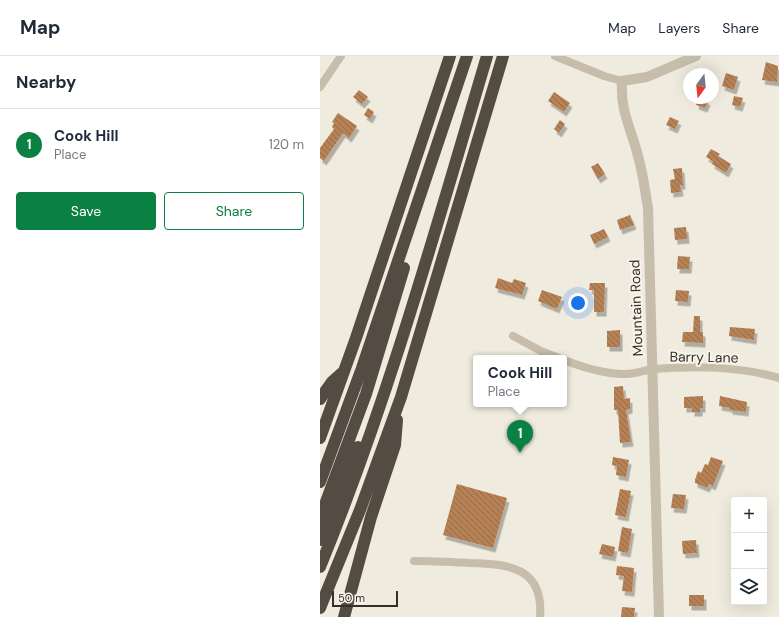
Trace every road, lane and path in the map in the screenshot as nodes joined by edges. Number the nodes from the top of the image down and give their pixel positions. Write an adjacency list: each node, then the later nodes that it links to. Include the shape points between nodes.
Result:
1 (341, 56): 9 (street)
2 (450, 56): 16 (highway)
3 (466, 56): 10 (highway)
4 (486, 56): 11 (highway)
5 (503, 56): 19 (highway)
6 (555, 56): 8 (street)
7 (696, 56): 8 (street, via 647,77)
8 (622, 81): 15 (street, Mountain Road, via 622,106 638,156 648,208)
9 (320, 87)
10 (427, 173): 21 (highway, via 362,368); 22 (highway, via 378,358 347,450)
11 (442, 206): 23 (highway, via 371,414); 25 (highway, via 383,401)
12 (513, 336): 13 (street)
13 (551, 355)
14 (567, 361): 15 (street, Barry Lane, via 582,367 624,374)
15 (652, 370): 17 (street, Barry Lane, via 737,368); 29 (street, Mountain Road)
16 (345, 371): 18 (highway, via 332,382); 20 (highway)
17 (779, 378)
18 (320, 399)
19 (396, 412): 26 (highway); 27 (highway, via 395,445 367,531)
20 (320, 438)
21 (320, 482)
22 (320, 518)
23 (320, 540)
24 (414, 561): 28 (street, via 510,566 527,575 533,584 539,596)
25 (320, 567)
26 (320, 608)
27 (344, 617)
28 (540, 617)
29 (659, 617)

